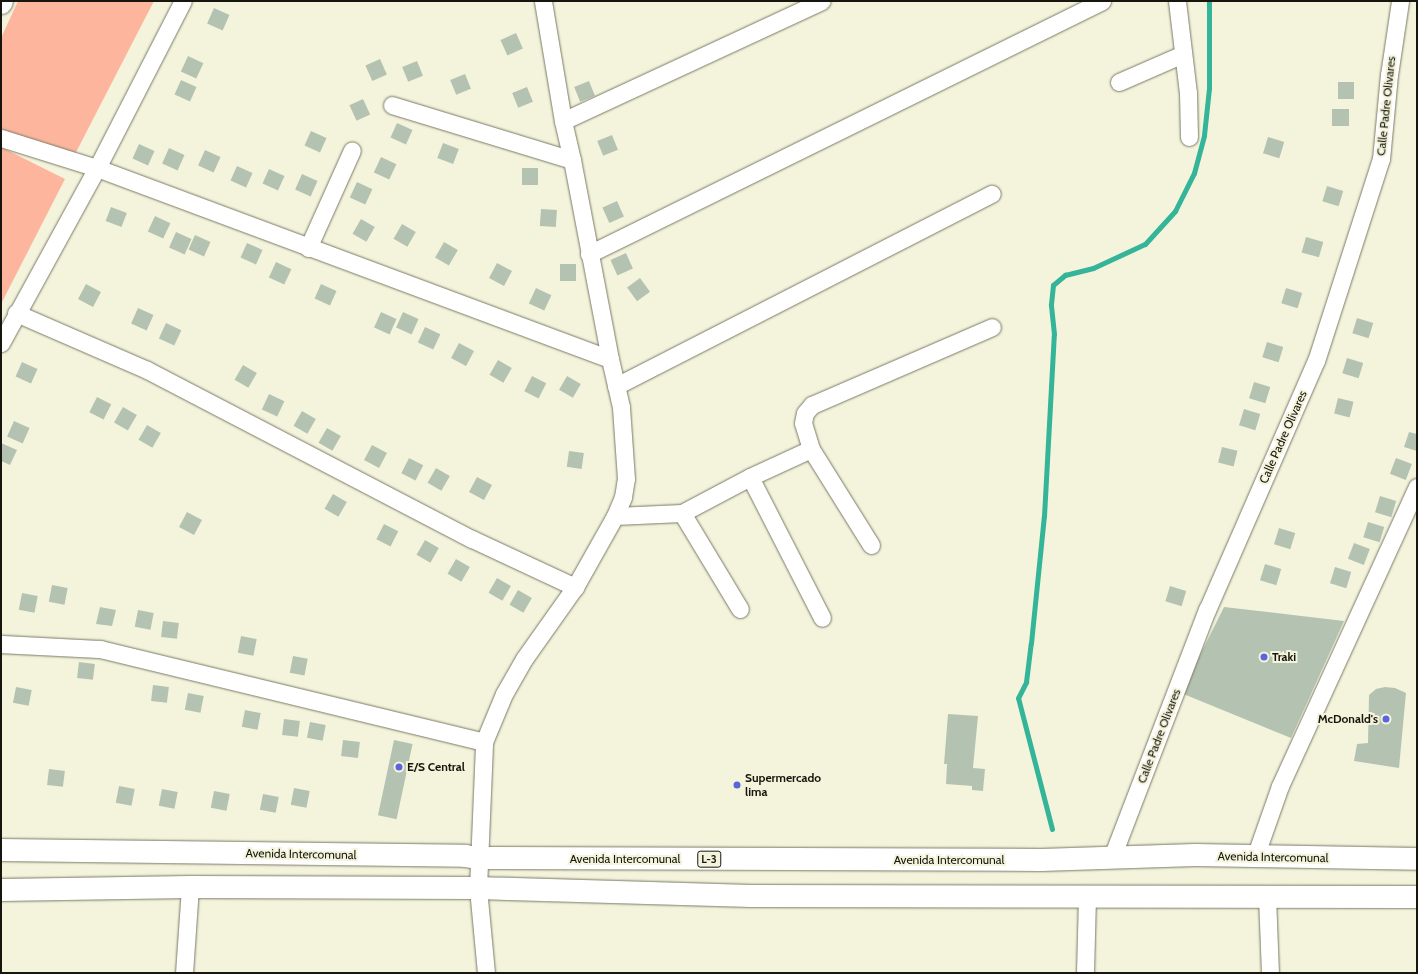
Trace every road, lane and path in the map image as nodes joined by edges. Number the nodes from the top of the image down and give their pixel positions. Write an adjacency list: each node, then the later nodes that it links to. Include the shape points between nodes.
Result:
1 (183, 1): 15 (street)
2 (543, 1): 10 (street)
3 (822, 1): 10 (street)
4 (1102, 1): 18 (street)
5 (1177, 1): 7 (street)
6 (1400, 1): 36 (street, Calle Padre Olivares, via 1389,75 1381,159 1318,354 1207,610)
7 (1183, 54): 8 (street); 11 (street)
8 (1119, 82)
9 (392, 105): 14 (street)
10 (563, 121): 14 (street)
11 (1190, 137)
12 (1, 138): 15 (street)
13 (352, 150): 17 (street)
14 (572, 160): 18 (street)
15 (96, 168): 17 (street); 19 (street)
16 (992, 194): 23 (street)
17 (308, 248): 22 (street)
18 (589, 254): 22 (street)
19 (16, 313): 21 (street); 30 (street, via 146,370 472,539)
20 (992, 327): 24 (street, via 812,405 805,414 803,423)
21 (1, 343)
22 (610, 360): 23 (street)
23 (616, 386): 28 (street, via 622,407 626,480 623,497)
24 (812, 449): 25 (street); 29 (street)
25 (750, 478): 27 (street); 32 (street)
26 (1417, 487): 37 (street, via 1280,786)
27 (682, 513): 28 (street); 31 (street)
28 (615, 516): 30 (street)
29 (871, 544)
30 (575, 587): 34 (street, via 524,659 504,694)
31 (740, 608)
32 (822, 618)
33 (1, 644): 34 (street, via 100,649)
34 (484, 742): 38 (street)
35 (1, 850): 38 (main road, Avenida Intercomunal / L-3)
36 (1112, 857): 37 (main road, Avenida Intercomunal / L-3); 38 (main road, Avenida Intercomunal / L-3, via 1041,860)
37 (1256, 857): 39 (main road, Avenida Intercomunal / L-3)
38 (478, 858): 41 (street)
39 (1417, 859)
40 (190, 887): 41 (main road); 42 (main road); 46 (street)
41 (478, 888): 43 (main road, via 751,896); 47 (street)
42 (1, 890)
43 (1087, 895): 44 (main road); 48 (street)
44 (1267, 896): 45 (main road); 49 (street)
45 (1417, 897)
46 (184, 973)
47 (486, 973)
48 (1085, 973)
49 (1270, 973)

